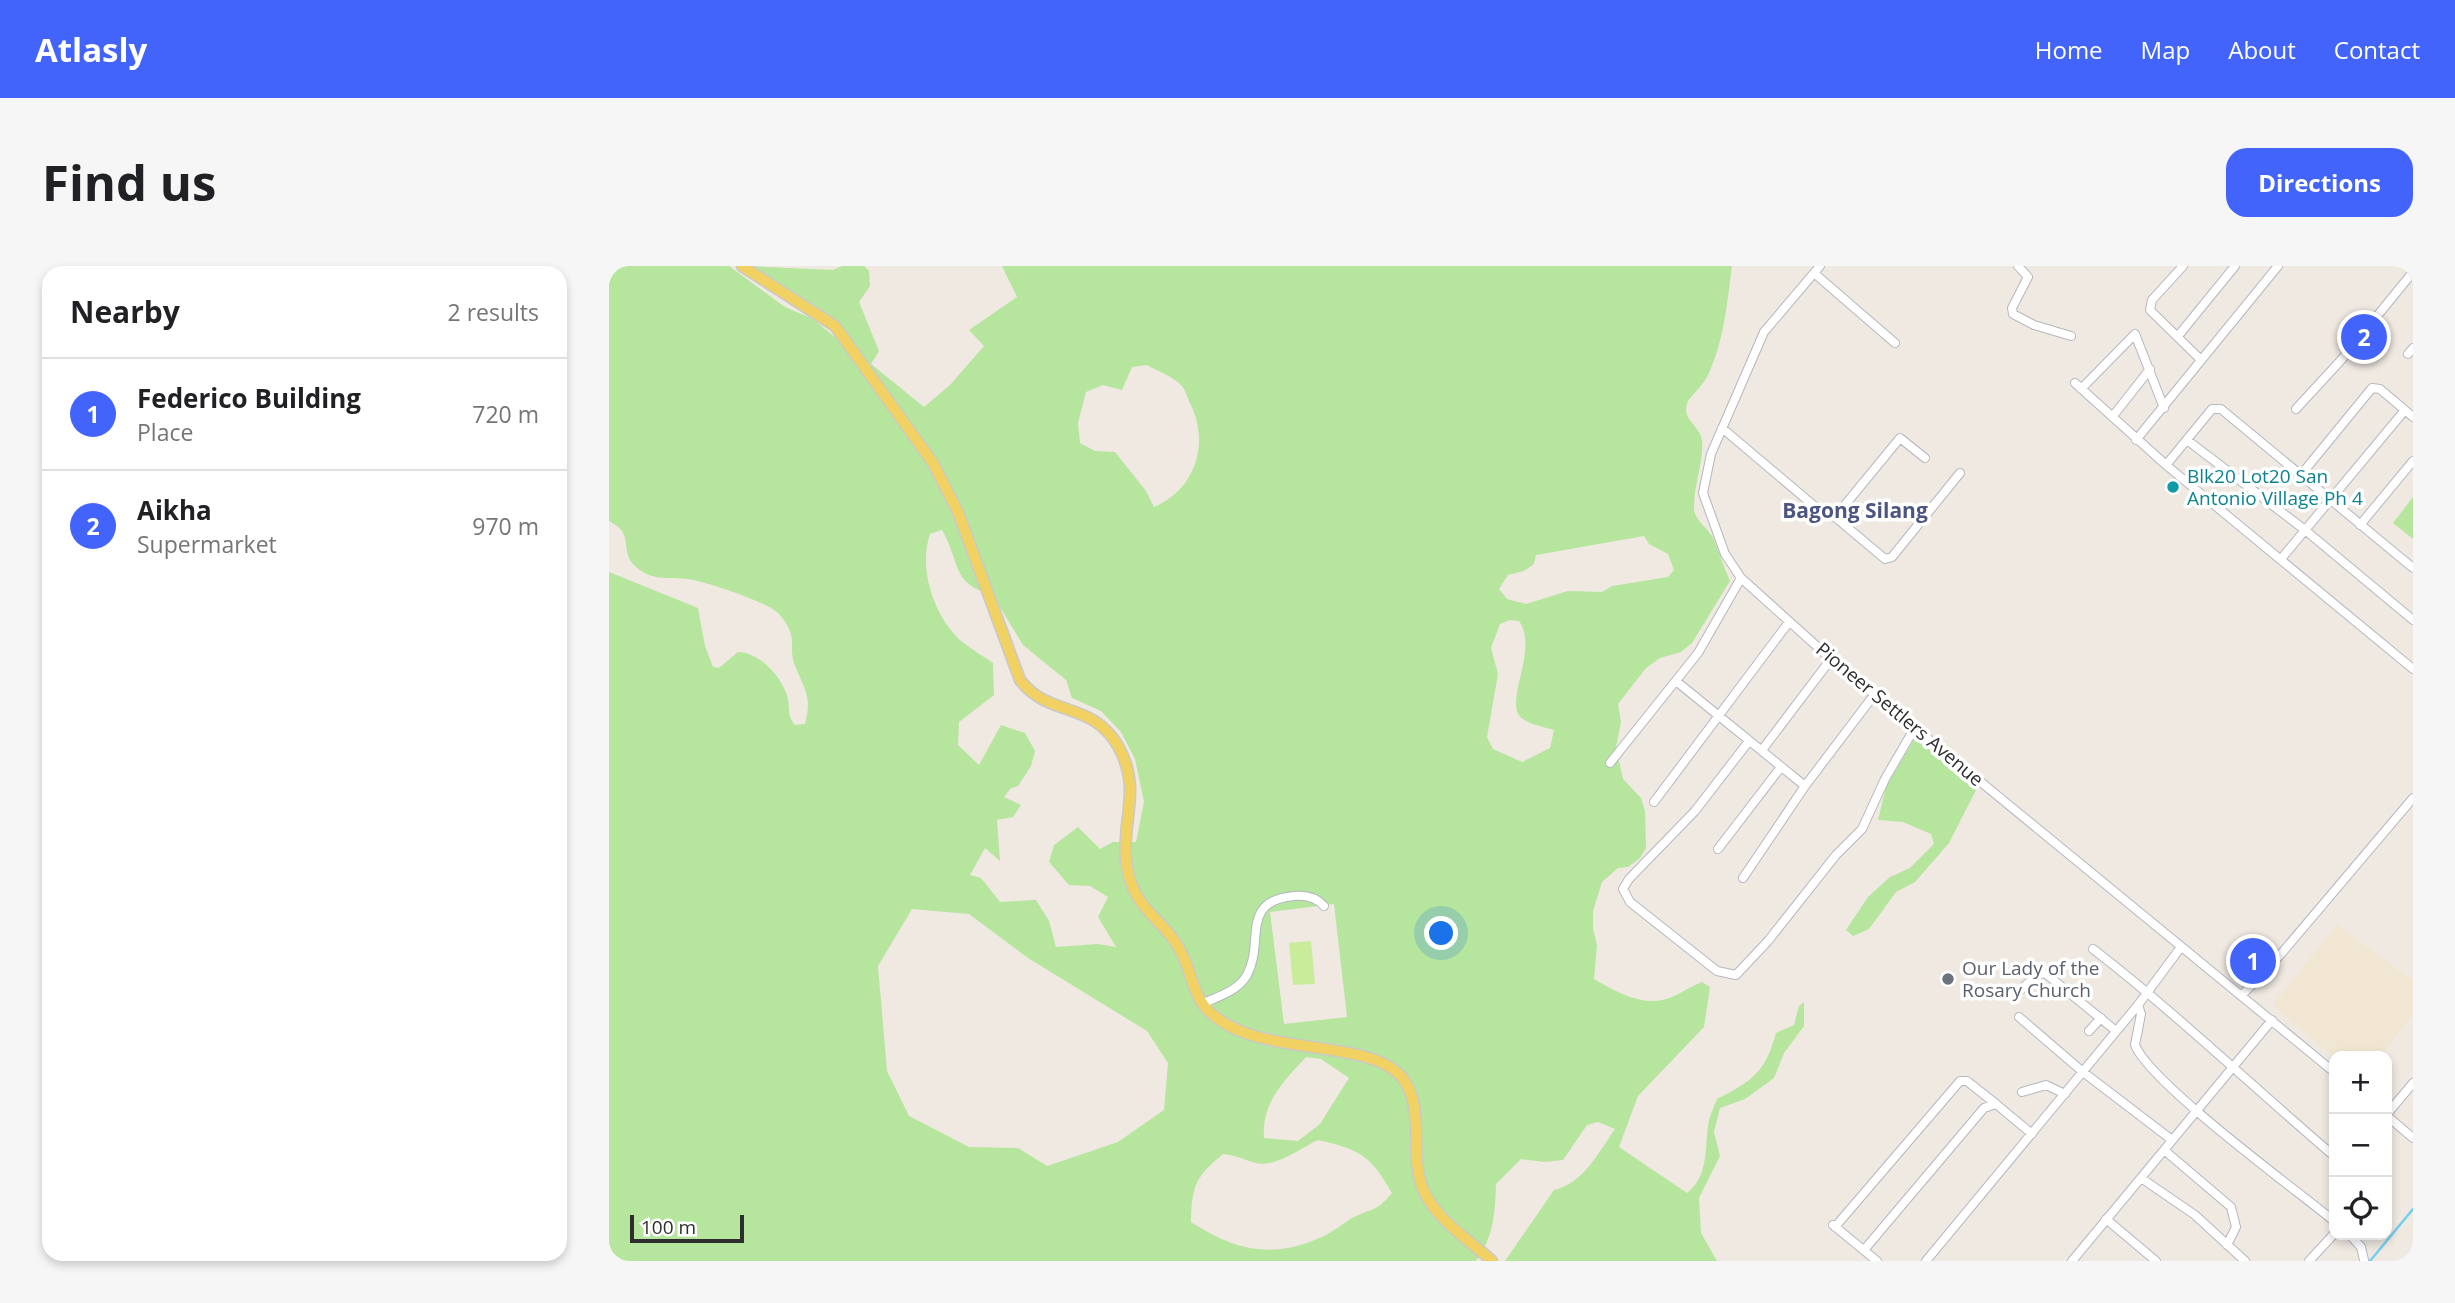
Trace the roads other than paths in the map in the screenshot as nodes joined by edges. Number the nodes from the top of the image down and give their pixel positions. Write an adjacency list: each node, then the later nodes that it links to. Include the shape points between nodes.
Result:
1 (742, 266): 56 (main road, via 822,316 845,337 946,486 1020,680 1040,700 1086,714 1117,745 1131,782 1126,860 1133,889 1181,952)
2 (2018, 266): 8 (street, via 2028,277 2013,314)
3 (2183, 266): 9 (street, via 2150,305 2154,315)
4 (2235, 266): 9 (street)
5 (2279, 266): 11 (street)
6 (1817, 269): 10 (street); 18 (street, Pioneer Settlers Avenue, via 1764,332)
7 (2413, 272): 14 (street)
8 (2071, 336)
9 (2178, 336): 11 (street)
10 (1895, 344)
11 (2201, 360): 13 (street)
12 (2150, 369): 13 (street); 16 (street); 16 (street, via 2135,334 2078,386)
13 (2165, 408): 19 (street)
14 (2296, 409)
15 (2405, 411): 17 (street); 25 (street, via 2380,389 2369,390); 26 (street)
16 (2113, 416): 19 (street)
17 (2413, 417)
18 (1722, 428): 27 (street, via 1819,510); 32 (street, Pioneer Settlers Avenue, via 1707,464 1703,493 1725,554)
19 (2136, 440): 23 (street)
20 (2187, 440): 23 (street); 25 (street, via 2216,407); 29 (street)
21 (1925, 458): 27 (street, via 1900,438)
22 (2413, 461): 28 (street)
23 (2166, 465): 30 (street)
24 (1960, 473): 27 (street, via 1888,559)
25 (2300, 476): 26 (street)
26 (2331, 500): 28 (street); 29 (street)
27 (1835, 517)
28 (2360, 525): 31 (street)
29 (2305, 530): 30 (street); 33 (street)
30 (2281, 559): 36 (street)
31 (2413, 568)
32 (1741, 578): 34 (street, Pioneer Settlers Avenue); 37 (street, via 1715,628)
33 (2413, 620)
34 (1789, 622): 35 (street, Pioneer Settlers Avenue); 39 (street)
35 (1831, 659): 38 (street, Pioneer Settlers Avenue); 42 (street)
36 (2413, 669)
37 (1676, 681): 39 (street); 43 (street)
38 (1874, 695): 40 (street, Pioneer Settlers Avenue); 45 (street)
39 (1719, 714): 41 (street); 47 (street)
40 (1914, 729): 41 (street, via 1862,829 1768,941 1736,975 1729,975 1717,971 1630,902 1623,889 1695,811); 51 (street, Pioneer Settlers Avenue)
41 (1749, 741): 42 (street)
42 (1762, 750): 44 (street)
43 (1610, 764)
44 (1781, 768): 45 (street); 48 (street)
45 (1805, 786): 49 (street)
46 (2413, 798): 55 (street)
47 (1654, 803)
48 (1718, 849)
49 (1743, 878)
50 (1324, 906): 56 (street, via 1302,895 1282,897 1263,908 1246,976 1227,993)
51 (2181, 947): 53 (street); 55 (street, Pioneer Settlers Avenue)
52 (2093, 949): 53 (street)
53 (2148, 991): 57 (street); 64 (street)
54 (2018, 992): 59 (street, via 2045,973)
55 (2242, 995): 60 (street, Pioneer Settlers Avenue)
56 (1202, 1004): 86 (main road, via 1251,1037 1365,1057 1395,1071 1410,1093 1419,1174 1429,1199 1450,1225)
57 (2138, 1005): 62 (street); 70 (street, via 2138,1052)
58 (2019, 1017): 65 (street)
59 (2101, 1018): 61 (street); 62 (street)
60 (2272, 1020): 63 (street, Pioneer Settlers Avenue); 64 (street)
61 (2089, 1031)
62 (2116, 1031): 65 (street)
63 (2329, 1068)
64 (2231, 1069): 70 (street); 77 (street)
65 (2083, 1072): 68 (street); 75 (street)
66 (2413, 1083): 71 (street)
67 (2022, 1092): 68 (street, via 2050,1086)
68 (2065, 1094): 73 (street)
69 (1996, 1104): 73 (street); 84 (street, via 1984,1108); 84 (street, via 1967,1081 1960,1081 1834,1226)
70 (2197, 1110): 75 (street); 79 (street)
71 (2388, 1114)
72 (2392, 1119): 74 (street)
73 (2032, 1135): 88 (street)
74 (2413, 1138)
75 (2172, 1140): 76 (street)
76 (2164, 1150): 78 (street); 83 (street, via 2231,1208 2235,1227)
77 (2329, 1152)
78 (2141, 1178): 80 (street); 83 (street, via 2195,1215)
79 (2329, 1217)
80 (2106, 1219): 89 (street); 90 (street)
81 (2329, 1239): 92 (street)
82 (2355, 1240): 85 (street)
83 (2227, 1245): 91 (street)
84 (1864, 1250): 87 (street)
85 (2364, 1260)
86 (1492, 1261)
87 (1877, 1261)
88 (1926, 1261)
89 (2072, 1261)
90 (2156, 1261)
91 (2245, 1261)
92 (2309, 1261)

